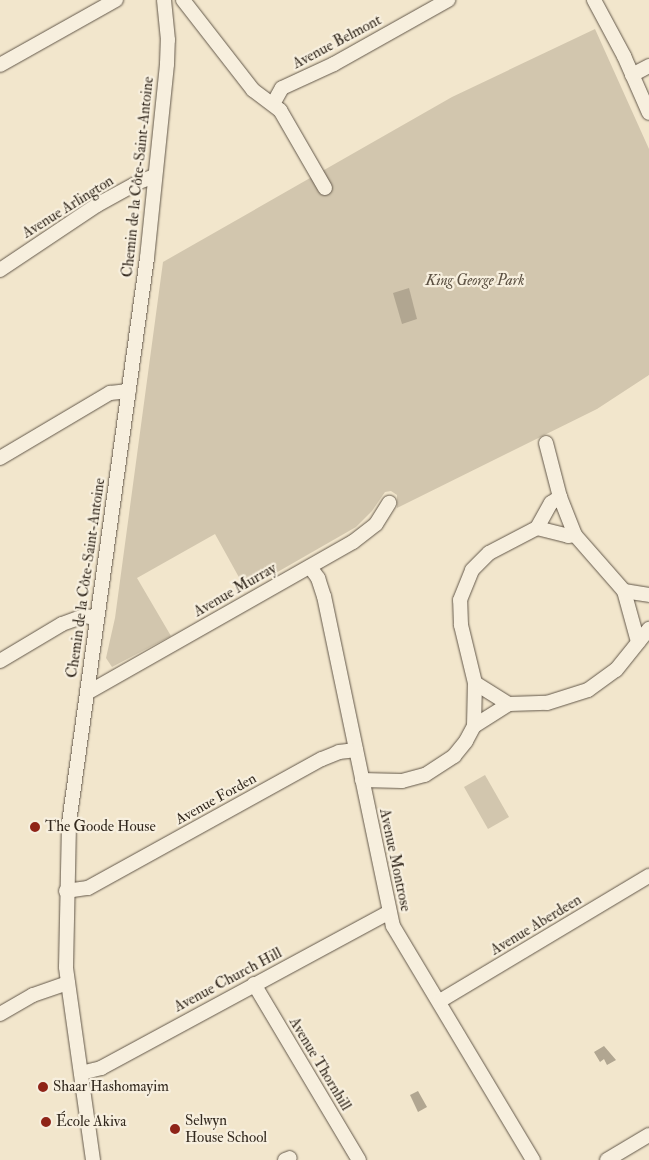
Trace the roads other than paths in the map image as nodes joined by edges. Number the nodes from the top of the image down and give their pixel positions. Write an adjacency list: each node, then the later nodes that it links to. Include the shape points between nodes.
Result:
1 (116, 0): 6 (street)
2 (164, 0): 11 (street, Chemin de la Côte-Saint-Antoine, via 168,49)
3 (183, 0): 9 (street, via 253,90)
4 (448, 0): 9 (street, Avenue Belmont, via 334,64 282,88)
5 (594, 0): 8 (street)
6 (0, 65)
7 (649, 66): 8 (street)
8 (632, 75): 10 (street)
9 (273, 104): 12 (street, via 280,110)
10 (649, 113)
11 (155, 176): 13 (street, Avenue Arlington, via 97,205); 14 (street, Chemin de la Côte-Saint-Antoine)
12 (325, 188)
13 (0, 270)
14 (129, 391): 16 (street, via 110,393); 24 (street, Chemin de la Côte-Saint-Antoine)
15 (546, 444): 17 (street)
16 (0, 458)
17 (560, 497): 19 (street, via 551,503); 20 (street)
18 (389, 504): 21 (street, Avenue Murray, via 367,533)
19 (536, 528): 20 (street, via 568,536); 28 (street, via 485,556 472,570 462,591 461,625)
20 (575, 534): 22 (street)
21 (310, 566): 29 (street, Avenue Murray); 32 (street, Avenue Montrose, via 324,596)
22 (624, 591): 23 (street); 26 (street)
23 (649, 595)
24 (96, 618): 27 (street, via 84,616 62,624); 29 (street, Chemin de la Côte-Saint-Antoine)
25 (649, 629): 26 (street)
26 (638, 642): 30 (street, via 616,670 588,690 547,703)
27 (0, 661)
28 (475, 683): 30 (street); 31 (street)
29 (87, 693): 35 (street, Chemin de la Côte-Saint-Antoine, via 69,823)
30 (509, 704): 31 (street)
31 (474, 726): 33 (street, via 454,756 425,775 402,781)
32 (356, 750): 33 (street, Avenue Montrose); 35 (street, Avenue Forden, via 338,752 322,759 93,886)
33 (362, 780): 36 (street, Avenue Montrose)
34 (649, 876): 39 (street, Avenue Aberdeen)
35 (66, 891): 37 (street, Chemin de la Côte-Saint-Antoine)
36 (389, 912): 38 (street, Avenue Church Hill); 39 (street, Avenue Montrose, via 393,926)
37 (68, 984): 40 (street, via 33,995); 41 (street, Chemin de la Côte-Saint-Antoine)
38 (254, 984): 41 (street, Avenue Church Hill, via 101,1068); 44 (street, Avenue Thornhill)
39 (440, 1001): 45 (street, Avenue Montrose)
40 (0, 1014)
41 (82, 1073): 43 (street, Chemin de la Côte-Saint-Antoine)
42 (649, 1135): 46 (street)
43 (93, 1160)
44 (359, 1160)
45 (533, 1160)
46 (607, 1160)

